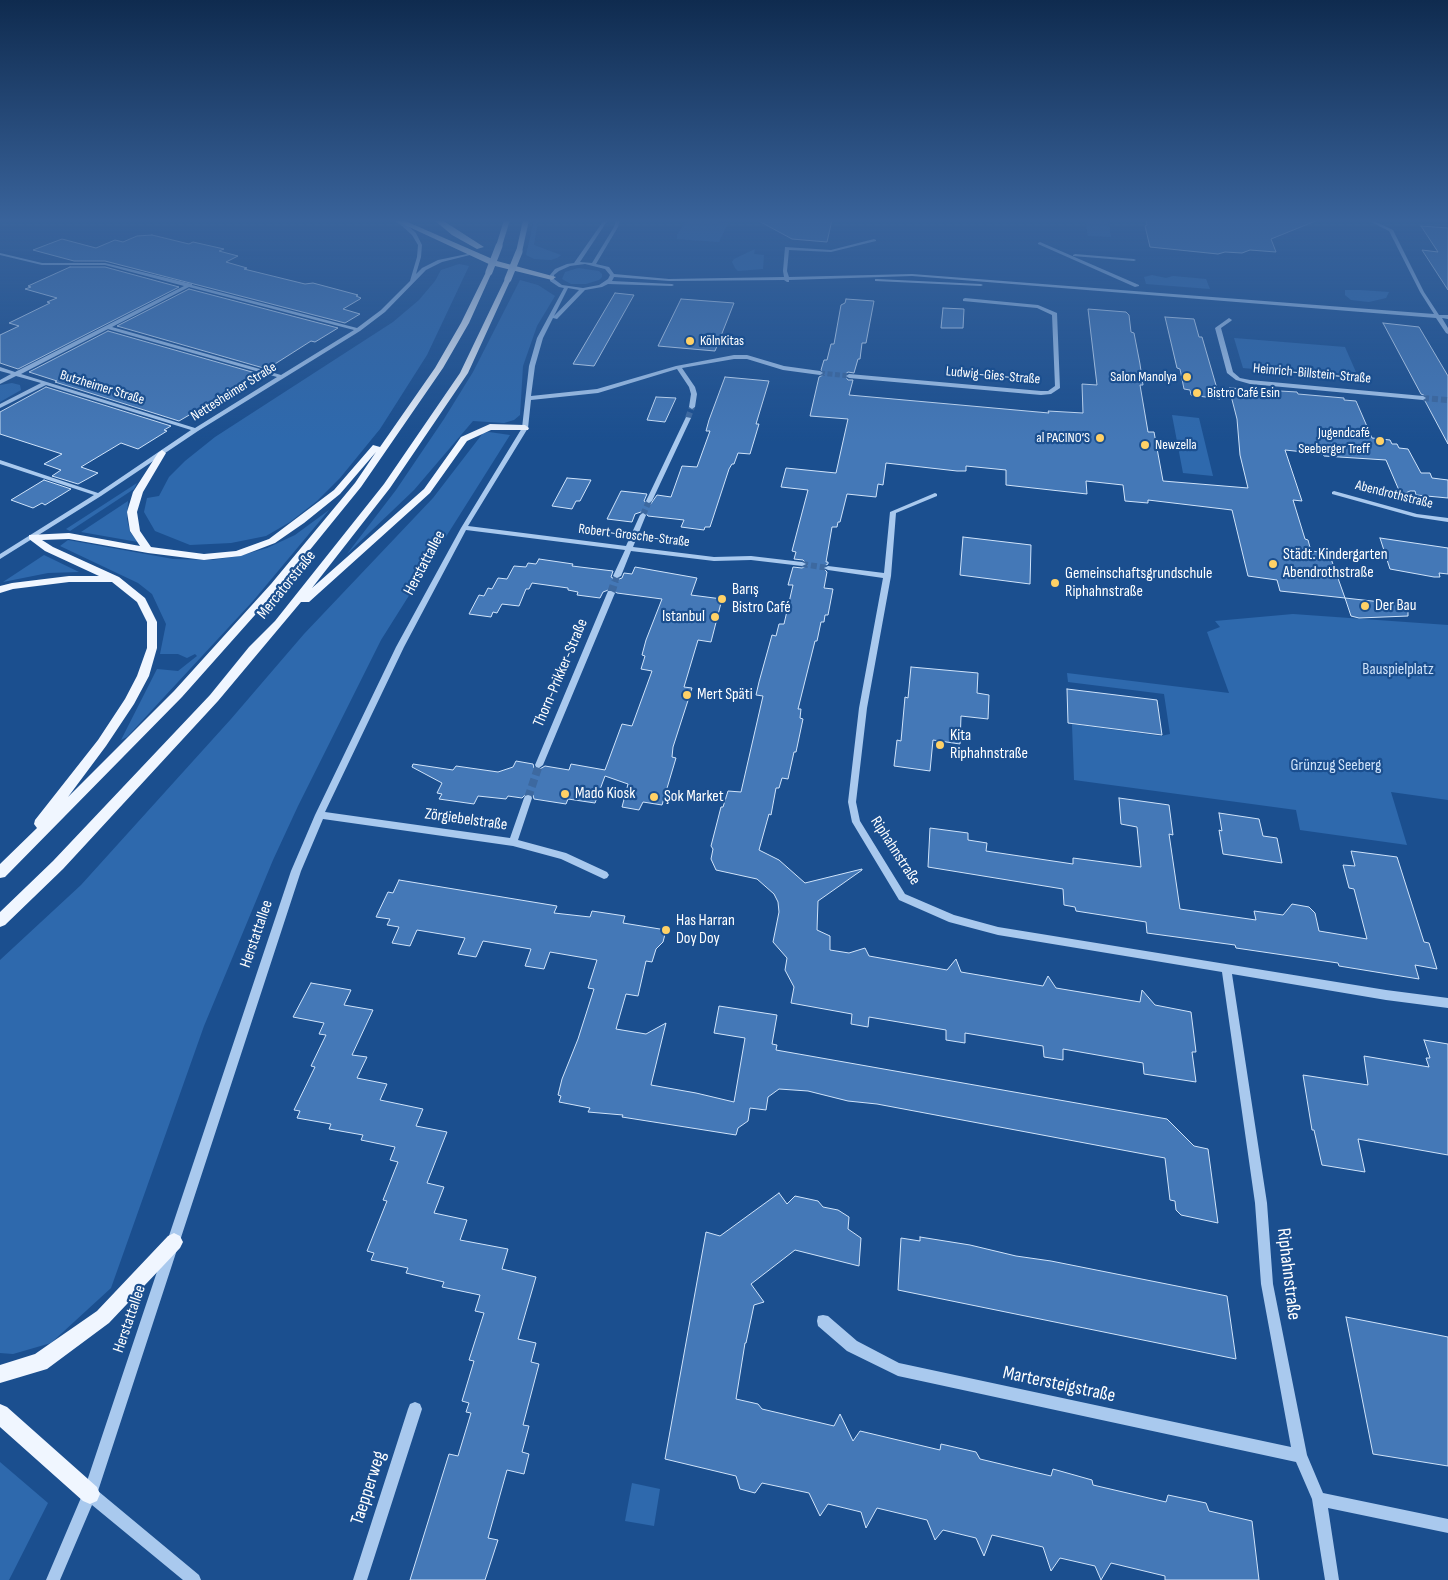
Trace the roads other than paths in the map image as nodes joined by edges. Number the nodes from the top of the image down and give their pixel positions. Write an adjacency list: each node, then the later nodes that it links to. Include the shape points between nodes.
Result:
1 (173, 294): 15 (street)
2 (223, 294): 16 (street)
3 (400, 294): 16 (street, Nettesheimer Straße)
4 (479, 294): 26 (main road, Mercatorstraße, bridge, via 465,323)
5 (501, 294): 54 (main road, Mercatorstraße, bridge, via 464,372 439,410 387,486)
6 (563, 294): 14 (street, Herstattallee)
7 (579, 294): 14 (street, Herstattallee)
8 (1151, 294): 11 (street)
9 (1423, 294): 11 (street)
10 (965, 300): 22 (street, Ludwig-Gies-Straße, via 1038,307 1055,314 1058,387 1049,393 1041,393)
11 (1438, 316): 12 (street); 17 (street)
12 (1448, 317)
13 (1228, 320): 28 (street, Heinrich-Billstein-Straße, via 1218,328 1230,373 1238,379)
14 (548, 326): 27 (street, Herstattallee, via 540,338 532,366)
15 (108, 327): 21 (street); 23 (street)
16 (358, 330): 23 (street, Nettesheimer Straße)
17 (1448, 332)
18 (678, 367): 20 (street, via 746,357 783,368); 27 (street, via 598,391); 30 (street, via 692,387)
19 (0, 369): 21 (street, Butzheimer Straße)
20 (820, 373)
21 (16, 374): 24 (street); 25 (street, Butzheimer Straße)
22 (849, 376)
23 (282, 377): 33 (street, Nettesheimer Straße)
24 (0, 382)
25 (44, 384): 29 (street); 33 (street, Butzheimer Straße)
26 (421, 394): 45 (main road, via 337,492 272,541 237,554 204,557); 59 (main road, Mercatorstraße, via 358,485 275,586 178,694)
27 (530, 398): 32 (street, Herstattallee)
28 (1423, 398)
29 (0, 406)
30 (692, 407)
31 (688, 418): 39 (street)
32 (525, 428): 42 (street, Herstattallee); 54 (main road, via 490,427 464,439 427,491)
33 (196, 430): 34 (street, Nettesheimer Straße)
34 (162, 453): 38 (street, Nettesheimer Straße); 45 (main road, via 138,492 132,512 134,531)
35 (0, 462): 38 (street)
36 (1334, 493): 41 (street, Abendrothstraße, via 1417,516)
37 (935, 494): 50 (street, Riphahnstraße, via 893,512)
38 (99, 495): 43 (street, Nettesheimer Straße)
39 (649, 501)
40 (643, 515): 44 (street)
41 (1448, 520)
42 (464, 528): 44 (street, Robert-Grosche-Straße); 57 (street, Herstattallee, via 400,647)
43 (32, 537): 45 (main road, via 69,536); 46 (street, Nettesheimer Straße); 51 (main road, via 49,549)
44 (628, 548): 47 (street, Robert-Grosche-Straße, via 714,559 751,558); 49 (street)
45 (148, 550)
46 (0, 557)
47 (802, 564)
48 (828, 568): 50 (street)
49 (618, 576)
50 (887, 576): 62 (street, Riphahnstraße, via 863,708 852,802 856,822 902,897 952,919 998,931)
51 (115, 579): 52 (main road, via 69,579); 59 (main road, via 141,600 152,622 152,648 143,676 102,743)
52 (0, 590)
53 (611, 593): 55 (street, Thorn-Prikker-Straße)
54 (279, 623): 61 (main road, Mercatorstraße, via 214,698 58,865)
55 (539, 765)
56 (528, 798): 58 (street)
57 (319, 815): 58 (street, Zörgiebelstraße); 64 (street, Herstattallee, via 290,890)
58 (513, 842): 60 (street, Zörgiebelstraße, via 563,856)
59 (3, 871)
60 (604, 876)
61 (0, 921)
62 (1226, 968): 63 (street, Riphahnstraße); 69 (street, Riphahnstraße, via 1261,1203 1267,1284)
63 (1448, 1004)
64 (174, 1242): 66 (main road, via 103,1317 40,1362); 70 (street, Herstattallee)
65 (823, 1321): 69 (street, Martersteigstraße, via 852,1346 898,1370)
66 (0, 1374)
67 (416, 1409): 75 (street, Taepperweg)
68 (0, 1414): 70 (main road)
69 (1300, 1456): 71 (street, Riphahnstraße)
70 (90, 1494): 73 (street, Herstattallee); 74 (street)
71 (1319, 1499): 72 (street); 76 (street, Riphahnstraße)
72 (1448, 1526)
73 (53, 1580)
74 (194, 1580)
75 (360, 1580)
76 (1332, 1580)

